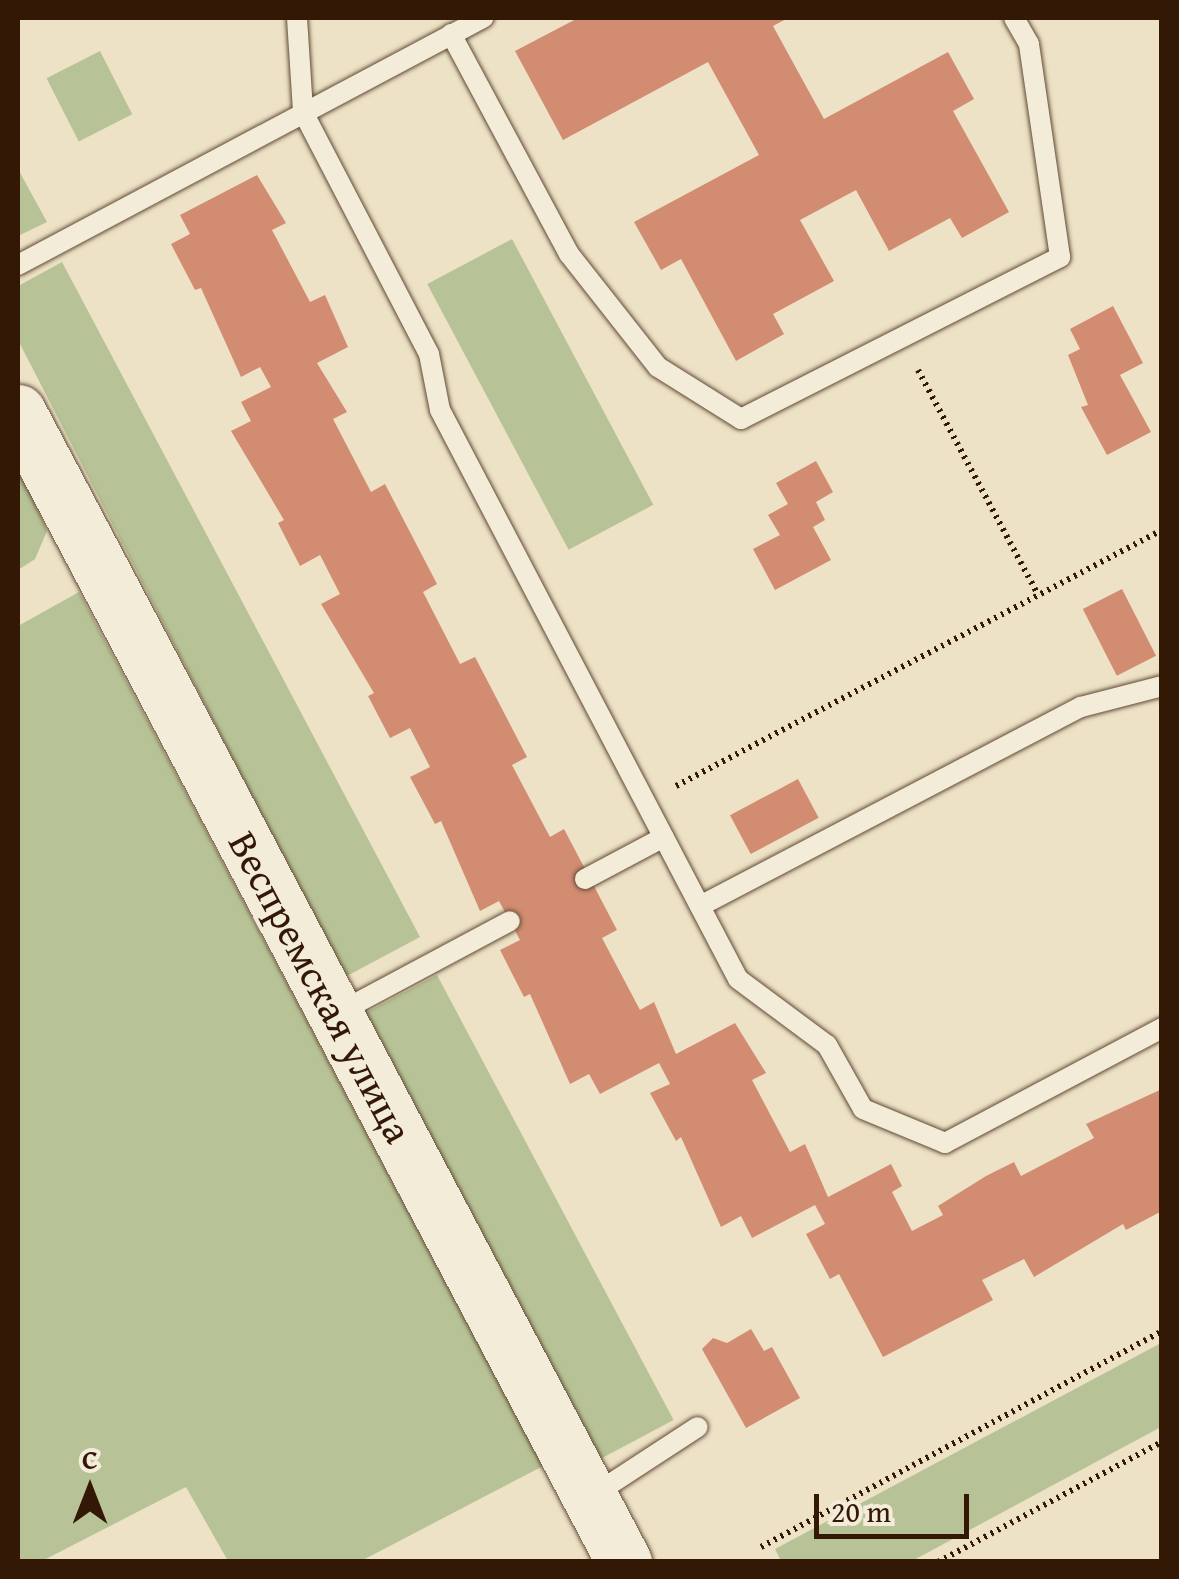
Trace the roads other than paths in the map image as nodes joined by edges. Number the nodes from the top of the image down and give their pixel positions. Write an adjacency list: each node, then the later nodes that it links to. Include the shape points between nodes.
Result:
1 (297, 18): 5 (lane)
2 (483, 18): 4 (lane)
3 (1014, 18): 4 (lane, via 1030,44 1060,257 741,419 658,367 569,254)
4 (451, 34): 5 (lane)
5 (304, 112): 6 (lane); 9 (lane, via 430,354 440,410)
6 (18, 265)
7 (18, 412): 13 (street, Веспремская улица)
8 (1162, 686): 11 (lane, via 1081,706)
9 (664, 837): 10 (lane); 11 (lane)
10 (585, 879)
11 (700, 906): 14 (lane, via 738,979 826,1045 864,1109 945,1143)
12 (510, 921): 13 (lane)
13 (336, 1014): 16 (street, Веспремская улица)
14 (1162, 1028)
15 (698, 1427): 16 (lane)
16 (590, 1498): 17 (street, Веспремская улица)
17 (624, 1562)

